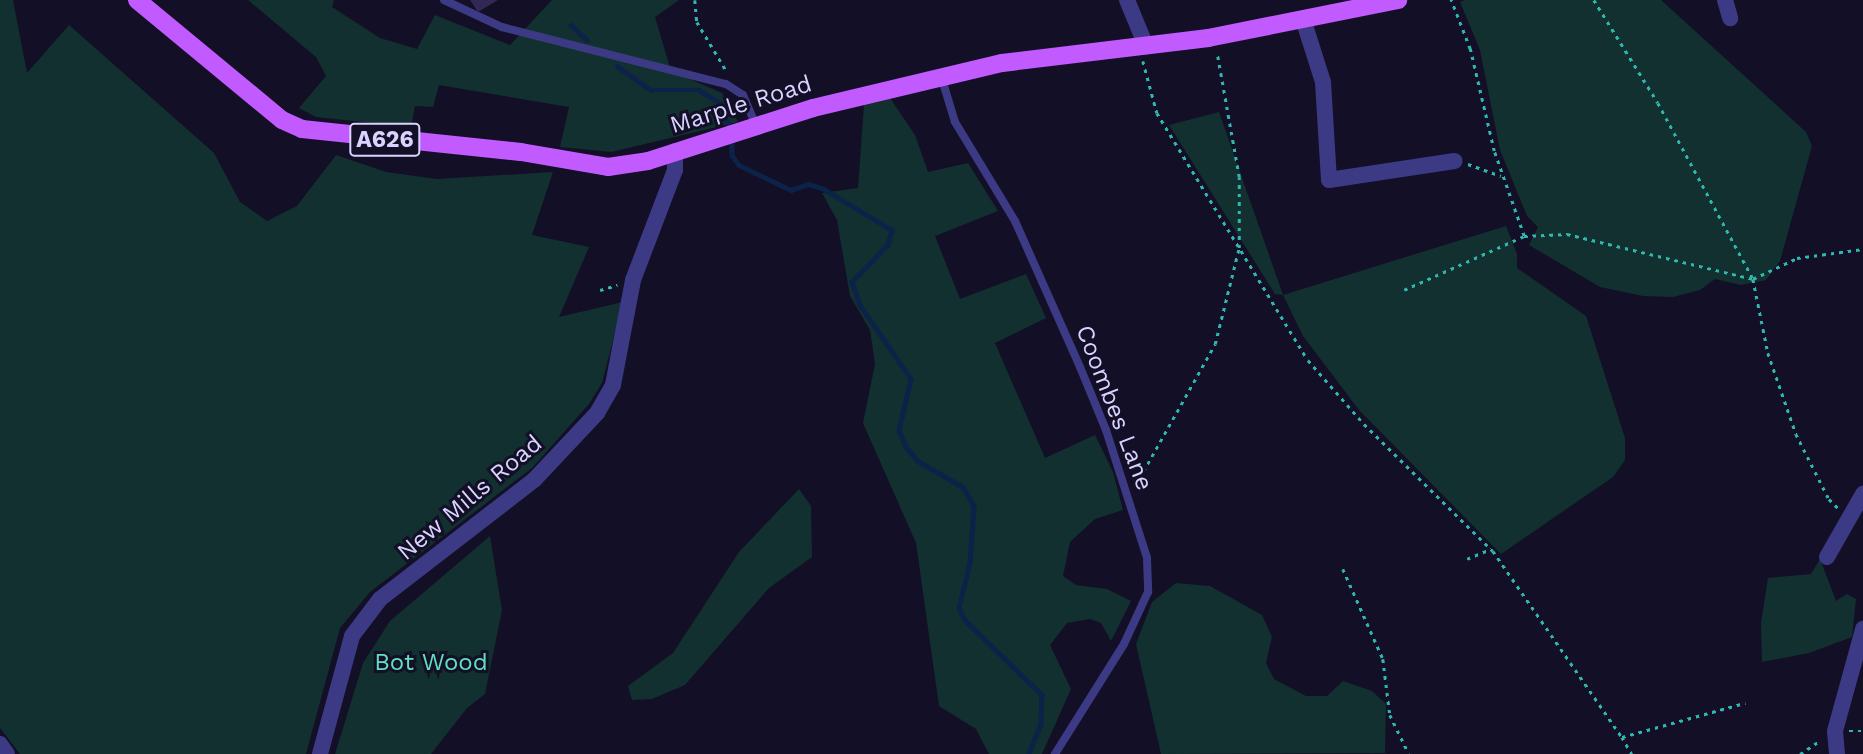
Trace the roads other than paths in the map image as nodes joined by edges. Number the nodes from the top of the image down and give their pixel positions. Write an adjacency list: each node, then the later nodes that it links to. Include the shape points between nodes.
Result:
1 (137, 0): 11 (main road, Marple Road / A626, via 282,120 302,130 521,152 608,167)
2 (444, 0): 10 (lane, via 502,27 737,88)
3 (1127, 0): 8 (street)
4 (1398, 0): 7 (main road, Marple Road / A626)
5 (1725, 0): 6 (street)
6 (1730, 18)
7 (1303, 19): 8 (main road, Marple Road / A626); 12 (street, via 1323,82 1329,180)
8 (1143, 47): 9 (main road, Marple Road / A626, via 1002,63)
9 (941, 76): 10 (main road, Marple Road / A626); 19 (lane, Coombes Lane, via 955,122 1015,221 1047,289 1106,430 1147,558 1147,592 1124,644)
10 (747, 126): 11 (main road, Marple Road / A626)
11 (675, 151): 18 (street, New Mills Road, via 676,170 633,280 613,385 597,413 535,479 380,599 352,636)
12 (1455, 161)
13 (1863, 494): 14 (street)
14 (1827, 557)
15 (1863, 629): 20 (street, via 1835,732)
16 (0, 744): 17 (street)
17 (7, 754)
18 (320, 754)
19 (1055, 754)
20 (1836, 754)

